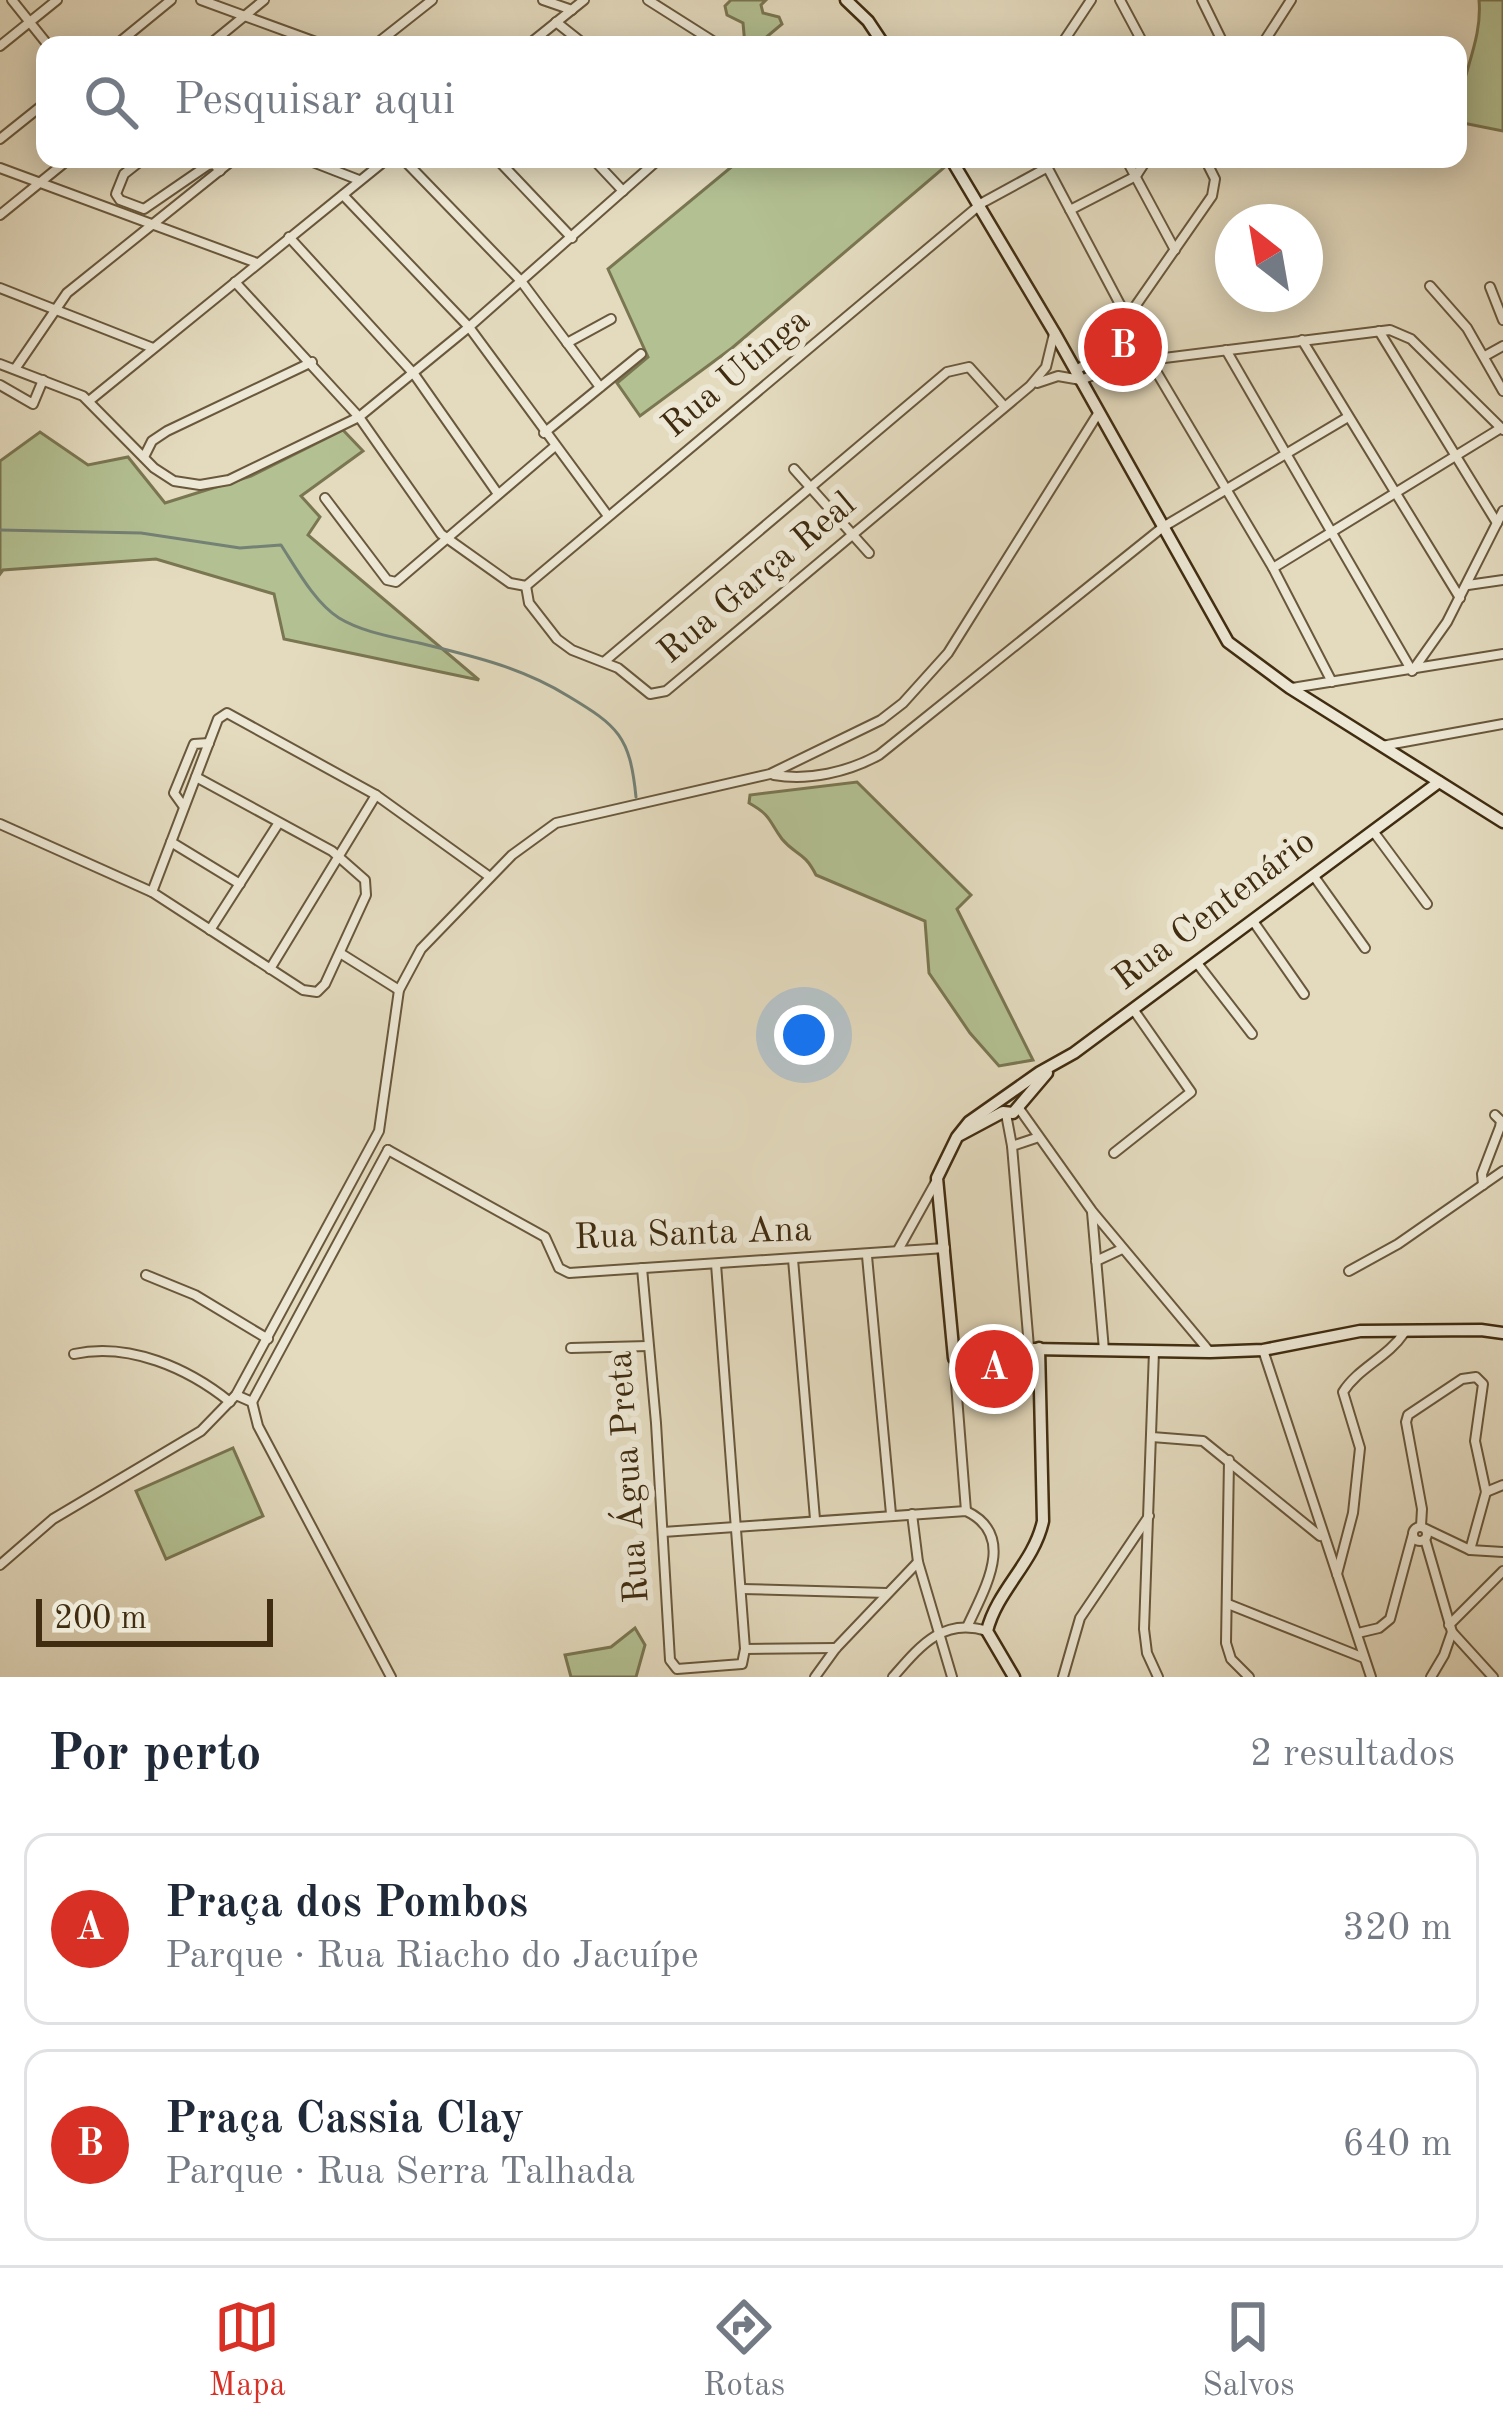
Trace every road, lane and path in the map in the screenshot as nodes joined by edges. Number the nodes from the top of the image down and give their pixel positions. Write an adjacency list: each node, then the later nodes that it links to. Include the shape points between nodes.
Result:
1 (12, 0): 18 (street)
2 (57, 0): 18 (street)
3 (171, 0): 21 (street)
4 (201, 0): 17 (street)
5 (264, 0): 17 (street)
6 (432, 0): 24 (street)
7 (543, 0): 16 (street)
8 (584, 0): 16 (street)
9 (648, 0): 27 (street)
10 (846, 0): 28 (street)
11 (858, 0): 29 (street)
12 (1091, 0): 30 (street)
13 (1120, 0): 31 (street)
14 (1202, 0): 32 (street)
15 (1287, 2): 33 (street)
16 (572, 10): 19 (street)
17 (245, 16): 22 (street); 23 (street)
18 (30, 22): 20 (street); 34 (street)
19 (556, 22): 25 (street); 26 (street)
20 (41, 36)
21 (127, 36)
22 (220, 36)
23 (299, 36)
24 (386, 36)
25 (539, 36)
26 (574, 36)
27 (705, 36)
28 (880, 36)
29 (884, 36)
30 (1067, 36)
31 (1139, 36)
32 (1220, 36)
33 (1267, 36)
34 (0, 46)
35 (36, 110): 36 (street)
36 (0, 139)
37 (0, 168): 58 (street)
38 (58, 168): 58 (street)
39 (132, 168): 40 (street, via 116,194 145,208)
40 (204, 168)
41 (217, 168): 55 (street)
42 (224, 168): 55 (street)
43 (328, 168): 57 (street)
44 (376, 168): 57 (street)
45 (412, 168): 69 (street)
46 (506, 168): 66 (street)
47 (601, 168): 59 (street)
48 (649, 168): 59 (street)
49 (959, 168): 61 (street)
50 (1037, 168): 61 (street, Rua Utinga)
51 (1048, 168): 62 (street)
52 (1131, 168): 56 (street)
53 (1141, 168): 56 (street)
54 (1209, 168): 67 (street, via 1212,196)
55 (220, 171): 64 (street)
56 (1136, 176): 62 (street); 67 (street)
57 (361, 180): 60 (street)
58 (41, 182): 63 (street); 64 (street)
59 (623, 191): 66 (street)
60 (343, 195): 65 (street); 78 (street)
61 (980, 205): 80 (street); 119 (street, Rua Utinga)
62 (1070, 210): 75 (street)
63 (0, 214)
64 (156, 223): 68 (street); 74 (street)
65 (289, 237): 68 (street); 94 (street)
66 (572, 238): 69 (street)
67 (1174, 250): 75 (street)
68 (258, 263): 70 (street)
69 (521, 281): 78 (street); 82 (street)
70 (236, 282): 84 (street); 90 (street)
71 (1430, 286): 87 (street)
72 (1490, 287): 77 (street)
73 (0, 288): 74 (street)
74 (55, 308): 84 (street); 92 (street)
75 (1128, 317): 88 (street); 89 (street)
76 (610, 319): 82 (street)
77 (1503, 320)
78 (469, 327): 94 (street); 107 (street)
79 (1378, 329): 81 (street); 106 (street, via 1411,339); 110 (street)
80 (1054, 332): 95 (street); 97 (street, via 1046,367)
81 (1302, 340): 85 (street); 104 (street)
82 (567, 343): 98 (street)
83 (1503, 346): 87 (street)
84 (154, 348): 101 (street)
85 (1226, 350): 89 (street); 109 (street)
86 (641, 354): 98 (street)
87 (1485, 356): 100 (street)
88 (1098, 358): 93 (street); 95 (street)
89 (1150, 361): 93 (street); 114 (street)
90 (311, 362): 105 (street); 111 (street, via 167,431)
91 (0, 364): 92 (street)
92 (15, 369): 96 (street)
93 (1104, 369): 95 (street)
94 (415, 374): 105 (street); 116 (street)
95 (1078, 376): 97 (street); 103 (street)
96 (43, 380): 99 (street, via 33,404); 101 (street)
97 (1030, 386): 102 (street, Rua Garça Real)
98 (600, 387): 107 (street)
99 (2, 391)
100 (1503, 392)
101 (89, 401): 111 (street)
102 (1004, 406): 113 (street, via 975,372 947,372); 123 (street, Rua Garça Real)
103 (1101, 417): 121 (street); 142 (street, via 929,676 881,720)
104 (1348, 417): 109 (street); 115 (street)
105 (359, 418): 111 (street, via 213,484 174,481); 124 (street)
106 (1502, 429): 110 (street)
107 (544, 434): 108 (street)
108 (554, 447): 116 (street); 119 (street)
109 (1286, 453): 114 (street); 122 (street)
110 (1453, 455): 115 (street); 120 (street)
111 (144, 458)
112 (794, 470): 113 (street)
113 (810, 485): 123 (street); 132 (street)
114 (1225, 488): 121 (street); 126 (street)
115 (1393, 492): 122 (street); 130 (street)
116 (499, 494): 124 (street)
117 (325, 497): 124 (street, via 387,580 396,582)
118 (1503, 511): 120 (street)
119 (608, 516): 128 (street, Rua Utinga)
120 (1496, 523): 129 (street)
121 (1163, 527): 135 (street, via 1228,642); 142 (street, via 879,755 824,774)
122 (1332, 530): 126 (street); 133 (street)
123 (852, 536): 125 (street); 132 (street, Rua Garça Real, via 666,692 650,694)
124 (446, 538): 128 (street)
125 (868, 553)
126 (1273, 568): 134 (street)
127 (1503, 580): 129 (street)
128 (526, 586): 132 (street, Rua Garça Real, via 556,639)
129 (1466, 586): 130 (street)
130 (1460, 598): 133 (street)
131 (1503, 654): 133 (street)
132 (604, 661)
133 (1412, 671): 134 (street)
134 (1332, 682): 135 (street)
135 (1290, 688): 140 (street)
136 (1503, 724): 137 (street)
137 (1489, 727): 138 (street); 140 (street)
138 (1503, 736)
139 (209, 743): 143 (street); 145 (street, via 218,719 231,713); 147 (street, via 194,744 186,758 173,793)
140 (1382, 746): 141 (street)
141 (1425, 773): 144 (street); 146 (street, Rua Centenário)
142 (770, 774): 155 (street, via 556,823)
143 (196, 777): 147 (street); 150 (street)
144 (1439, 782): 146 (street, Rua Centenário); 148 (street)
145 (376, 795): 153 (street); 155 (street)
146 (1412, 799): 151 (street, Rua Centenário)
147 (184, 807): 152 (street)
148 (1503, 822)
149 (0, 824): 157 (street)
150 (278, 824): 153 (street); 156 (street)
151 (1372, 830): 154 (street, Rua Centenário); 158 (street)
152 (171, 842): 156 (street); 157 (street)
153 (340, 857): 162 (street, via 367,889); 164 (street)
154 (1312, 875): 159 (street, Rua Centenário); 161 (street)
155 (490, 877): 165 (street, via 421,949)
156 (240, 884): 160 (street)
157 (152, 892): 160 (street)
158 (1427, 904)
159 (1252, 920): 163 (street, Rua Centenário); 166 (street)
160 (210, 930): 164 (street)
161 (1365, 948)
162 (340, 953): 164 (street, via 317,992); 165 (street)
163 (1197, 963): 167 (street, Rua Centenário); 168 (street)
164 (270, 969)
165 (399, 991): 171 (street)
166 (1304, 994)
167 (1133, 1010): 169 (street, Rua Centenário); 175 (street, via 1191,1092)
168 (1252, 1034)
169 (1009, 1105): 172 (street); 173 (street); 177 (street, Rua Centenário, via 969,1122)
170 (1495, 1115): 178 (street, via 1501,1121)
171 (380, 1131): 174 (street); 193 (street)
172 (1036, 1138): 173 (street); 179 (street)
173 (1012, 1146): 195 (street)
174 (388, 1150): 187 (street, Rua Santa Ana, via 545,1237 564,1272); 205 (street)
175 (1114, 1154)
176 (1503, 1171): 178 (street)
177 (938, 1178): 180 (street); 182 (street, Rua Centenário)
178 (1484, 1185): 188 (street)
179 (1092, 1211): 181 (street); 185 (street)
180 (945, 1248): 182 (street, Rua Santa Ana); 192 (street)
181 (1123, 1249): 185 (street); 201 (street)
182 (897, 1252): 183 (street, Rua Santa Ana)
183 (867, 1256): 184 (street, Rua Santa Ana); 211 (street)
184 (793, 1259): 186 (street, Rua Santa Ana); 214 (street)
185 (1096, 1261): 198 (street)
186 (716, 1264): 187 (street, Rua Santa Ana); 215 (street)
187 (642, 1268): 194 (street, Rua Água Preta)
188 (1349, 1271)
189 (146, 1275): 193 (street)
190 (1404, 1333): 191 (street); 199 (street, via 1340,1334); 225 (street, via 1343,1392 1360,1448)
191 (1503, 1333)
192 (952, 1336): 197 (street); 203 (street)
193 (268, 1340): 204 (street)
194 (647, 1346): 196 (street); 216 (street, Rua Água Preta)
195 (1034, 1347): 197 (street); 198 (street); 231 (street, via 1043,1521)
196 (572, 1348)
197 (978, 1348): 203 (street)
198 (1104, 1350): 200 (street)
199 (1263, 1350): 201 (street); 218 (street)
200 (1154, 1351): 201 (street); 206 (street)
201 (1210, 1352)
202 (74, 1354): 204 (street, via 169,1364)
203 (954, 1358): 210 (street)
204 (233, 1399): 205 (street); 221 (street, via 187,1441)
205 (252, 1402): 237 (street)
206 (1152, 1436): 207 (street, via 1203,1441); 213 (street)
207 (1229, 1460): 218 (street); 228 (street)
208 (1503, 1485): 209 (street)
209 (1486, 1492): 217 (street, via 1474,1441 1483,1384 1473,1376 1408,1414); 219 (street)
210 (966, 1511): 212 (street); 229 (street, via 987,1525 994,1546)
211 (891, 1514): 212 (street); 214 (street)
212 (912, 1514): 222 (street)
213 (1150, 1516): 242 (street, via 1080,1618); 243 (street, via 1145,1643)
214 (815, 1519): 215 (street)
215 (738, 1527): 216 (street); 226 (street)
216 (663, 1532): 235 (street, Rua Água Preta, via 673,1667 738,1666)
217 (1424, 1532): 219 (street); 230 (street); 233 (street, via 1416,1540 1412,1534 1390,1619)
218 (1322, 1537): 225 (street)
219 (1470, 1550): 220 (street)
220 (1503, 1552)
221 (4, 1556): 223 (street)
222 (918, 1562): 227 (street); 232 (street)
223 (0, 1565)
224 (1503, 1571): 230 (street)
225 (1337, 1574): 233 (street)
226 (742, 1589): 227 (street); 235 (street)
227 (887, 1593): 234 (street)
228 (1228, 1604): 236 (street); 244 (street, via 1227,1651)
229 (968, 1625): 231 (street); 232 (street)
230 (1450, 1629): 246 (street); 247 (street)
231 (987, 1631): 241 (street)
232 (939, 1633): 239 (street); 240 (street)
233 (1358, 1634): 236 (street)
234 (836, 1648): 235 (street); 238 (street)
235 (745, 1649)
236 (1364, 1658): 245 (street)
237 (391, 1677)
238 (815, 1677)
239 (893, 1677)
240 (952, 1677)
241 (1014, 1677)
242 (1063, 1677)
243 (1158, 1677)
244 (1249, 1677)
245 (1371, 1677)
246 (1431, 1677)
247 (1493, 1677)

